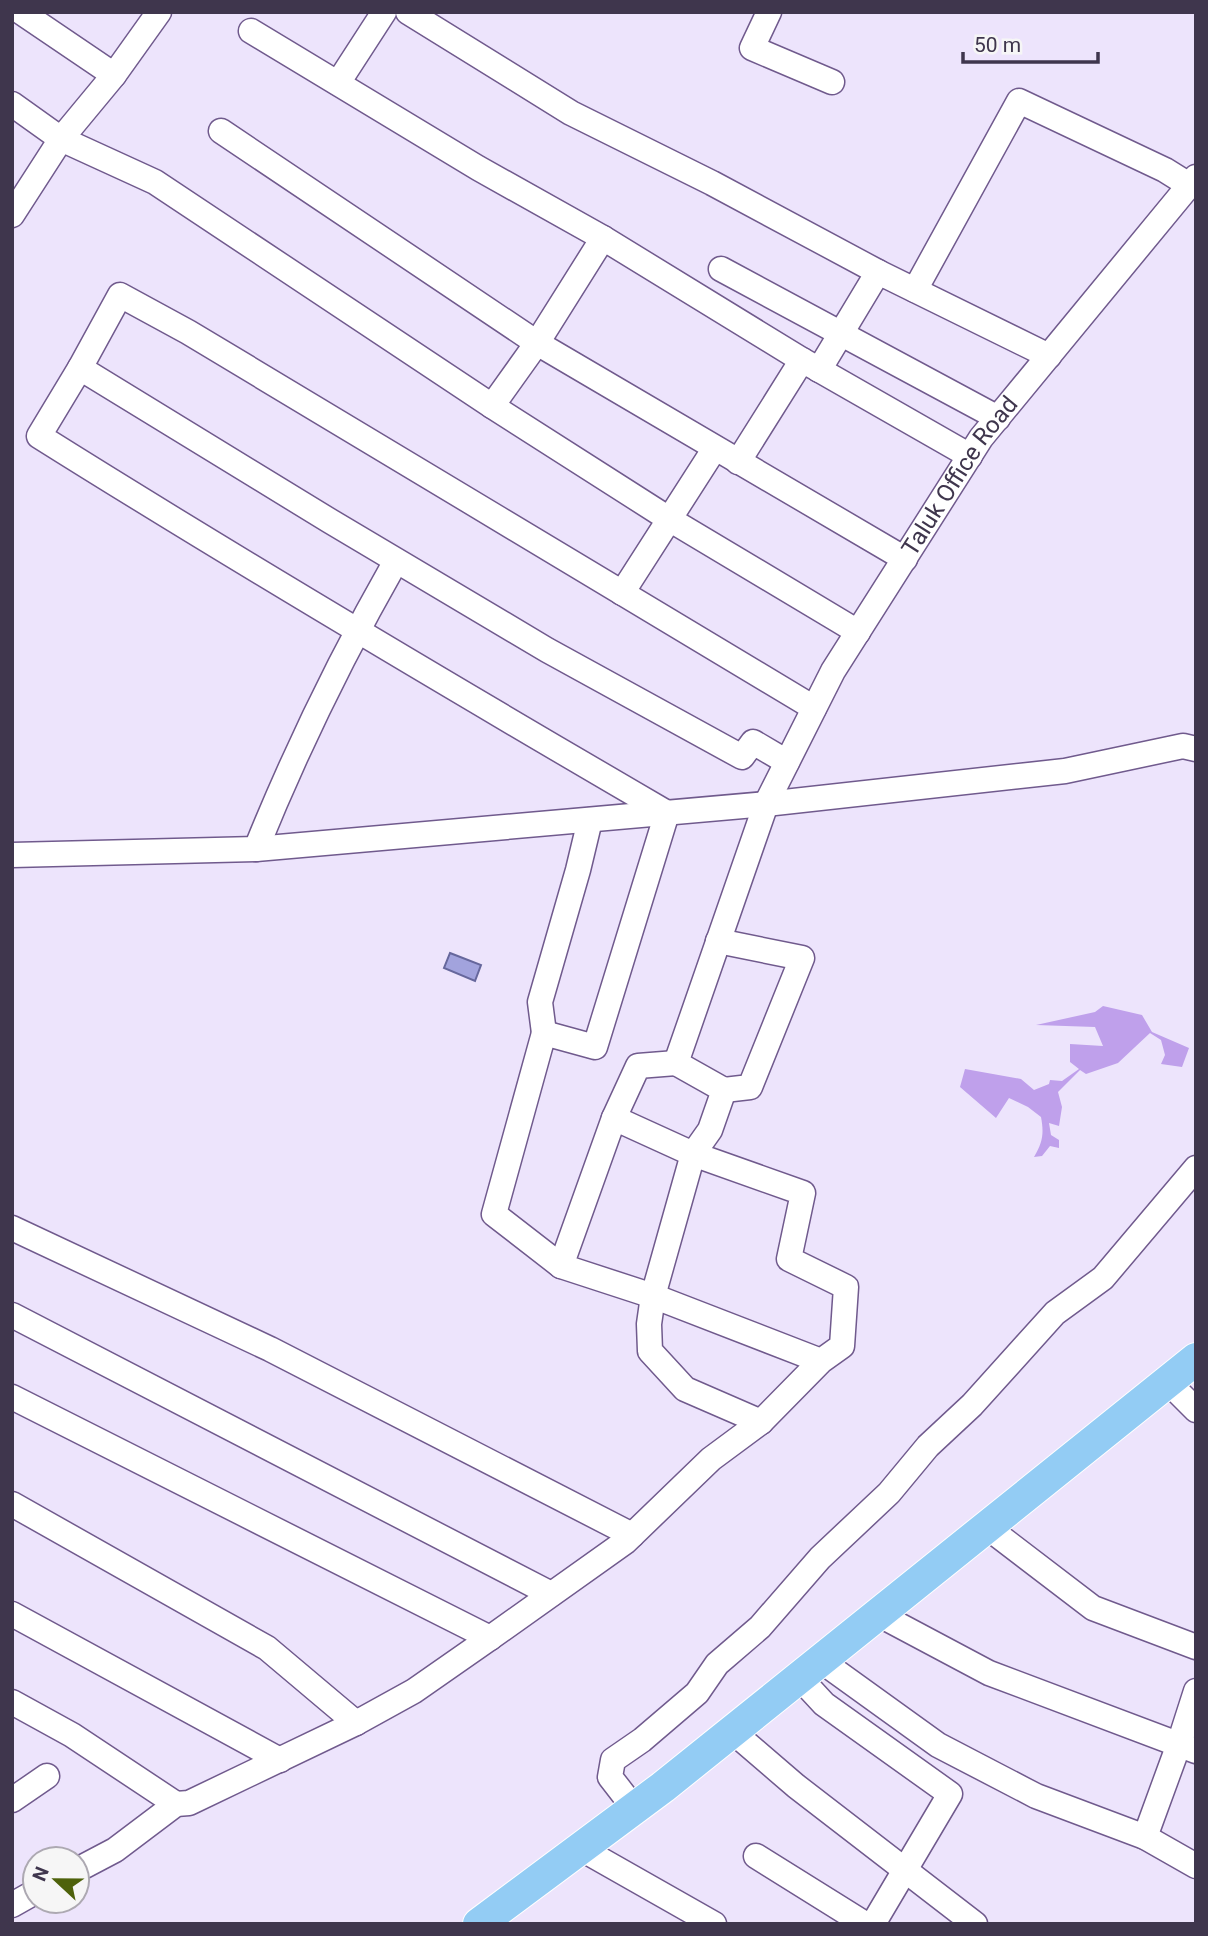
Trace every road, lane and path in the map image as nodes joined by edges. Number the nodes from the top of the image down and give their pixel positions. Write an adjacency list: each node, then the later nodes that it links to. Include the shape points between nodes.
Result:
1 (21, 12): 7 (street)
2 (159, 12): 7 (street)
3 (384, 12): 9 (street)
4 (408, 12): 17 (street, via 571,113)
5 (769, 12): 8 (street, via 752,48)
6 (251, 31): 9 (street)
7 (114, 75): 12 (street)
8 (832, 82)
9 (338, 83): 15 (street)
10 (12, 104): 12 (street)
11 (221, 131): 20 (street)
12 (61, 139): 14 (street); 24 (street, via 155,182)
13 (1192, 181): 18 (street, via 1019,101); 21 (street, Taluk Office Road)
14 (12, 215)
15 (603, 239): 20 (street); 22 (street)
16 (721, 269): 19 (street)
17 (878, 272): 18 (street); 19 (street)
18 (915, 290): 21 (street)
19 (841, 334): 22 (street); 25 (street)
20 (537, 343): 24 (street); 26 (street)
21 (1049, 356): 25 (street, Taluk Office Road)
22 (811, 365): 27 (street); 28 (street)
23 (80, 368): 31 (street); 32 (street, via 120,295); 33 (street, via 40,436)
24 (492, 406): 29 (street)
25 (998, 418): 27 (street, Taluk Office Road)
26 (715, 448): 28 (street); 29 (street)
27 (970, 456): 30 (street, Taluk Office Road)
28 (738, 461): 30 (street)
29 (668, 519): 32 (street); 34 (street)
30 (905, 559): 34 (street, Taluk Office Road)
31 (396, 561): 33 (street); 37 (street, via 742,757 752,742)
32 (622, 593): 35 (street)
33 (356, 631): 39 (street); 41 (street)
34 (858, 632): 35 (street, Taluk Office Road)
35 (814, 708): 37 (street, Taluk Office Road)
36 (1196, 749): 38 (street, via 1183,746 1065,771)
37 (787, 762): 38 (street, Taluk Office Road)
38 (766, 804): 39 (street); 43 (street, Taluk Office Road)
39 (667, 813): 40 (street); 44 (street, via 595,1047)
40 (590, 820): 41 (street); 44 (street, via 540,1002)
41 (256, 849): 42 (street)
42 (12, 855)
43 (718, 941): 45 (street, Taluk Office Road); 46 (street, via 802,958 750,1087)
44 (544, 1033): 51 (street, via 494,1213)
45 (676, 1063): 46 (street); 47 (street, via 638,1066)
46 (724, 1090): 48 (street, via 710,1130)
47 (614, 1118): 48 (street); 51 (street)
48 (693, 1154): 52 (street); 55 (street, via 803,1193 789,1259 846,1287 842,1346)
49 (1196, 1168): 78 (street, via 1104,1278 1055,1313 888,1493 820,1558 760,1627 717,1664 697,1693 613,1760 610,1777)
50 (12, 1228): 62 (street, via 270,1349)
51 (561, 1266): 52 (street)
52 (653, 1296): 55 (street); 59 (street, via 650,1351 685,1389)
53 (12, 1315): 63 (street)
54 (1196, 1359): 56 (main road)
55 (821, 1361): 59 (street)
56 (1167, 1381): 58 (street); 61 (main road)
57 (12, 1397): 66 (street)
58 (1196, 1410)
59 (761, 1422): 62 (street, via 711,1458)
60 (12, 1504): 71 (street, via 267,1648)
61 (987, 1527): 65 (main road); 67 (street, via 1093,1608)
62 (632, 1535): 63 (street)
63 (551, 1594): 66 (street)
64 (12, 1614): 74 (street)
65 (878, 1614): 68 (main road); 73 (street, via 989,1673)
66 (490, 1638): 71 (street, via 414,1691)
67 (1196, 1647)
68 (810, 1669): 72 (main road); 79 (street, via 938,1745 1036,1796); 84 (street, via 824,1704 950,1794)
69 (1196, 1691): 73 (street)
70 (12, 1702): 77 (street, via 72,1735)
71 (356, 1723): 74 (street)
72 (732, 1731): 78 (main road); 84 (street)
73 (1187, 1748): 79 (street)
74 (280, 1760): 77 (street, via 189,1803)
75 (47, 1776): 76 (street)
76 (12, 1800)
77 (176, 1804): 82 (street)
78 (634, 1808): 80 (main road)
79 (1145, 1837): 83 (street)
80 (580, 1848): 85 (main road); 86 (street)
81 (756, 1856): 87 (street)
82 (91, 1863)
83 (1196, 1866)
84 (905, 1870): 88 (street); 89 (street)
85 (479, 1924)
86 (714, 1924)
87 (865, 1924)
88 (873, 1924)
89 (975, 1924)

